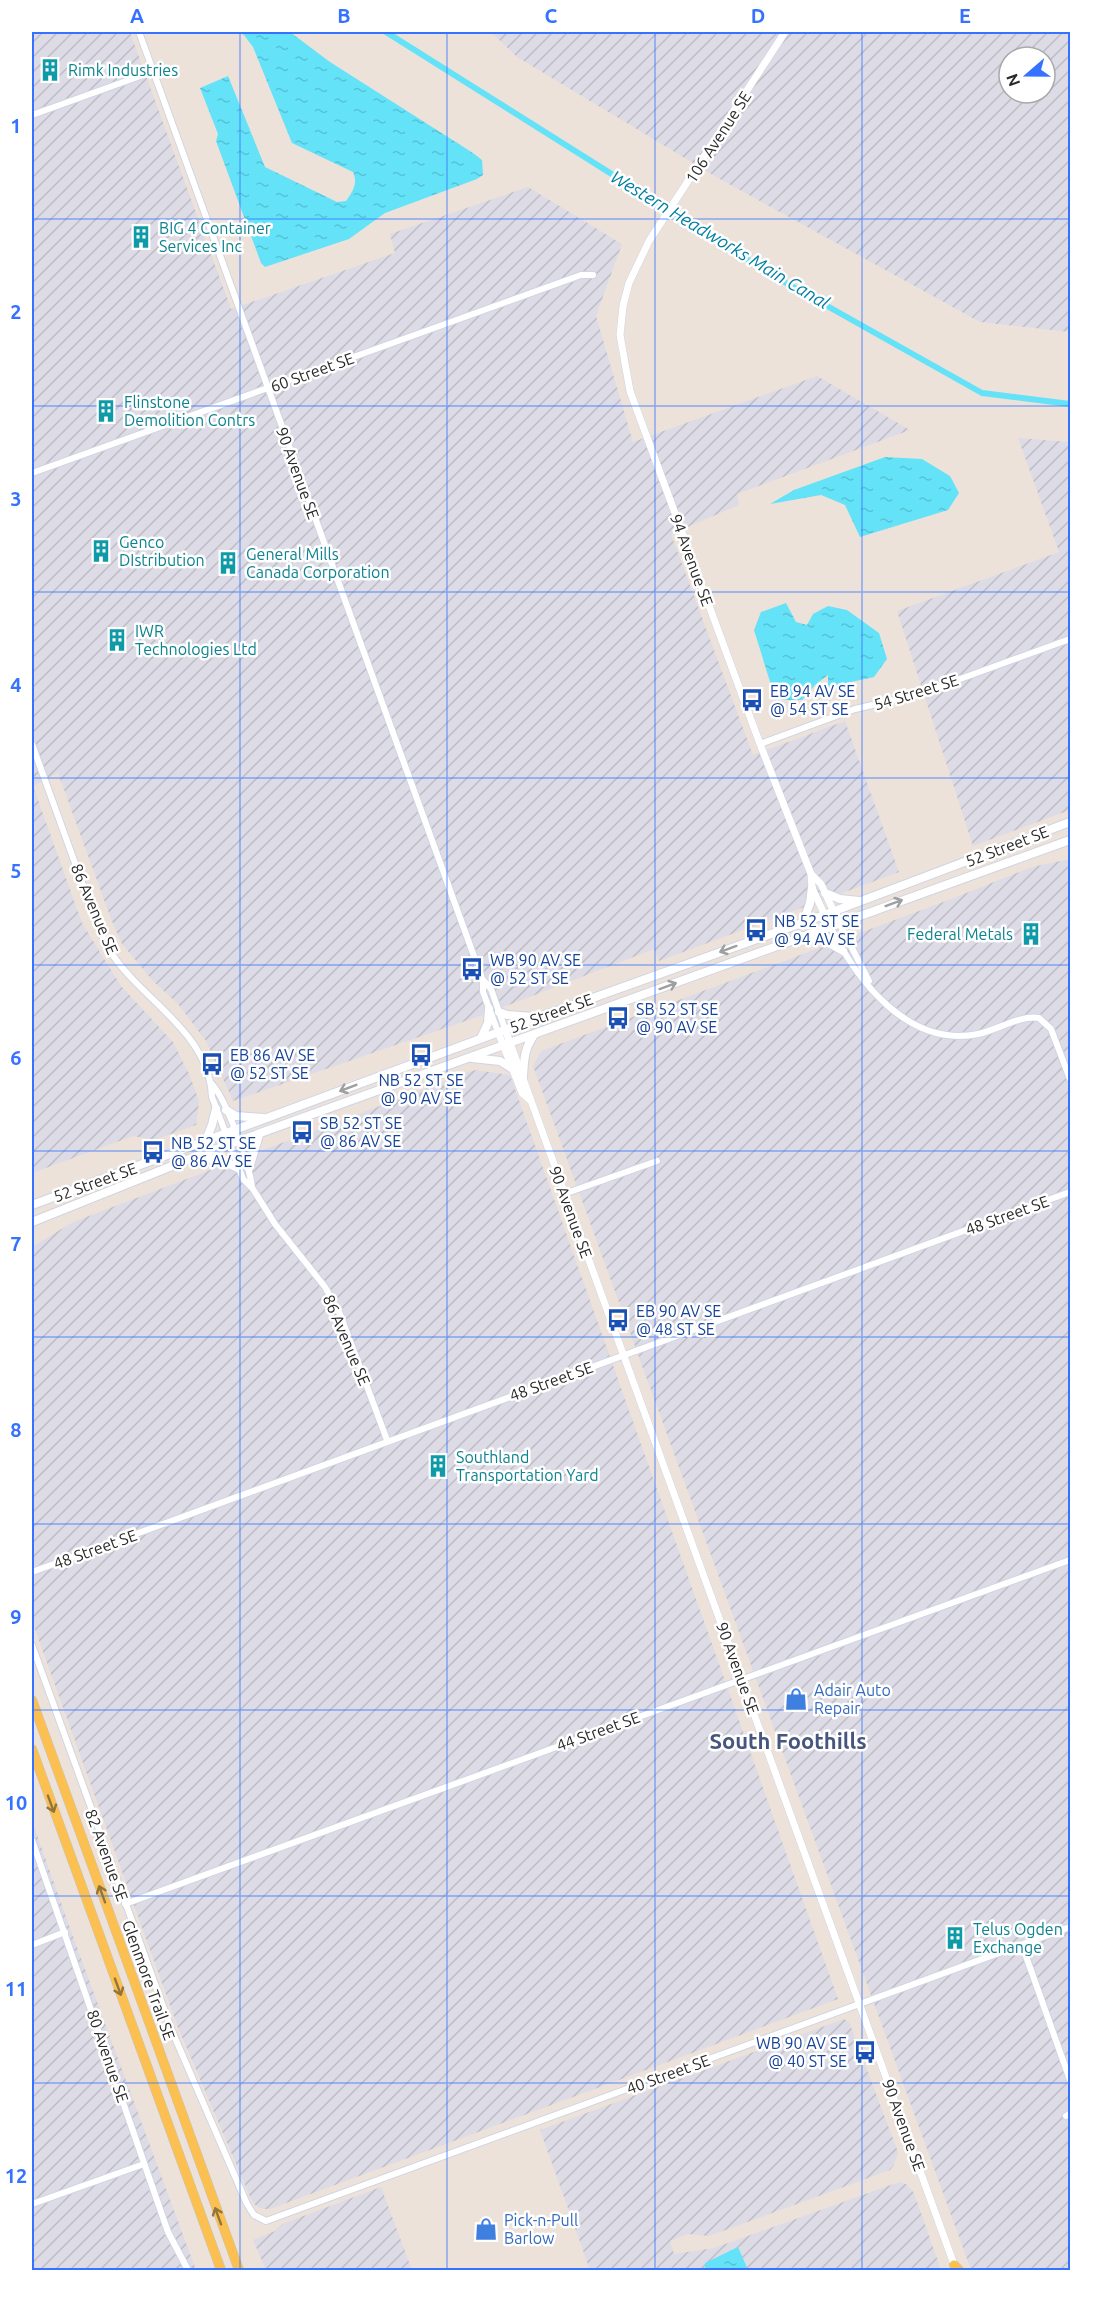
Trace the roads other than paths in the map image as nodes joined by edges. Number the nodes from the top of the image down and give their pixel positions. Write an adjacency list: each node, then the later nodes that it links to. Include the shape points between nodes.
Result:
1 (139, 32): 3 (street, 90 Avenue SE)
2 (785, 32): 5 (street, 106 Avenue SE)
3 (154, 71): 4 (street); 7 (street, 90 Avenue SE)
4 (32, 115)
5 (649, 241): 11 (street, 94 Avenue SE, via 623,306 620,335 630,391)
6 (594, 275): 7 (street, 60 Street SE, via 581,275)
7 (267, 388): 8 (street, 60 Street SE); 23 (street, 90 Avenue SE)
8 (32, 473)
9 (1071, 639): 11 (street, 54 Street SE, via 916,695 855,709)
10 (32, 744): 36 (street, 86 Avenue SE, via 110,951 126,973 189,1036)
11 (760, 744): 14 (street, 94 Avenue SE)
12 (1071, 822): 17 (main road, 52 Street SE)
13 (1071, 840): 20 (main road, 52 Street SE, one-way to 13)
14 (811, 874): 15 (street, 94 Avenue SE); 16 (street, 94 Avenue SE)
15 (812, 888): 18 (street, 94 Avenue SE); 19 (main road)
16 (825, 893): 17 (main road); 18 (street, 94 Avenue SE)
17 (863, 901): 18 (main road, 52 Street SE)
18 (829, 914): 19 (main road, 52 Street SE); 20 (street, 94 Avenue SE)
19 (803, 922): 27 (main road, 52 Street SE, one-way to 27)
20 (834, 925): 21 (main road, 52 Street SE); 22 (street, 94 Avenue SE); 24 (street, 94 Avenue SE, via 861,962)
21 (803, 936): 22 (main road, via 826,941); 29 (main road, 52 Street SE, one-way to 21)
22 (843, 951): 24 (street, 94 Avenue SE)
23 (483, 981): 25 (street, 90 Avenue SE); 26 (street, 90 Avenue SE, via 491,989)
24 (873, 990): 35 (street, 94 Avenue SE, via 908,1022 935,1033 979,1034 1023,1019 1039,1018 1051,1029)
25 (489, 1009): 28 (street, 90 Avenue SE); 30 (main road)
26 (499, 1011): 27 (main road); 28 (street, 90 Avenue SE)
27 (537, 1018): 28 (main road, 52 Street SE)
28 (501, 1031): 30 (main road, 52 Street SE); 31 (street, 90 Avenue SE)
29 (534, 1035): 31 (main road, 52 Street SE); 34 (main road, via 526,1050)
30 (481, 1038): 40 (main road, 52 Street SE, one-way to 40)
31 (506, 1045): 32 (main road, 52 Street SE); 33 (street, 90 Avenue SE); 34 (street, 90 Avenue SE)
32 (466, 1058): 33 (main road, via 500,1062); 42 (main road, 52 Street SE)
33 (511, 1068): 37 (street, 90 Avenue SE, via 522,1094)
34 (523, 1077): 37 (street, 90 Avenue SE)
35 (1071, 1079)
36 (211, 1083): 38 (street, 86 Avenue SE); 39 (street, 86 Avenue SE, via 219,1090)
37 (530, 1100): 51 (street, 90 Avenue SE)
38 (216, 1108): 41 (street, 86 Avenue SE); 43 (main road)
39 (226, 1110): 40 (main road, via 236,1116); 41 (street, 86 Avenue SE)
40 (266, 1119): 41 (main road, 52 Street SE)
41 (230, 1132): 43 (main road, 52 Street SE); 44 (street, 86 Avenue SE)
42 (259, 1135): 44 (main road, 52 Street SE); 48 (main road)
43 (206, 1140): 52 (main road, 52 Street SE)
44 (234, 1143): 45 (main road, 52 Street SE); 47 (street, 86 Avenue SE); 48 (street, 86 Avenue SE)
45 (197, 1156): 47 (main road); 53 (main road, 52 Street SE)
46 (657, 1161): 51 (street)
47 (238, 1168): 49 (street, 86 Avenue SE)
48 (249, 1168): 49 (street, 86 Avenue SE)
49 (253, 1189): 55 (street, 86 Avenue SE, via 260,1204 325,1287 340,1314)
50 (1071, 1192): 54 (street, 48 Street SE)
51 (564, 1194): 54 (street, 90 Avenue SE)
52 (32, 1205)
53 (32, 1222)
54 (623, 1355): 55 (street, 48 Street SE); 59 (street, 90 Avenue SE)
55 (387, 1440): 57 (street, 48 Street SE)
56 (1071, 1560): 59 (street, 44 Street SE)
57 (32, 1572)
58 (32, 1645): 63 (street, 82 Avenue SE)
59 (741, 1679): 63 (street, 44 Street SE); 68 (street, 90 Avenue SE)
60 (32, 1700): 76 (main road, Glenmore Trail SE, one-way to 60)
61 (32, 1749): 75 (main road, Glenmore Trail SE, one-way to 75)
62 (32, 1840): 65 (street, 80 Avenue SE)
63 (125, 1904): 72 (street, 82 Avenue SE, via 189,2075 247,2204 254,2215)
64 (1071, 1927): 67 (street, 40 Street SE)
65 (65, 1932): 66 (street); 70 (street, 80 Avenue SE)
66 (32, 1945)
67 (1022, 1945): 68 (street, 40 Street SE); 69 (street)
68 (860, 2004): 72 (street, 40 Street SE); 73 (street, 90 Avenue SE)
69 (1071, 2080)
70 (144, 2164): 71 (street); 74 (street, 80 Avenue SE, via 168,2232)
71 (32, 2204)
72 (266, 2221)
73 (956, 2269)
74 (188, 2271)
75 (221, 2271)
76 (239, 2271)

